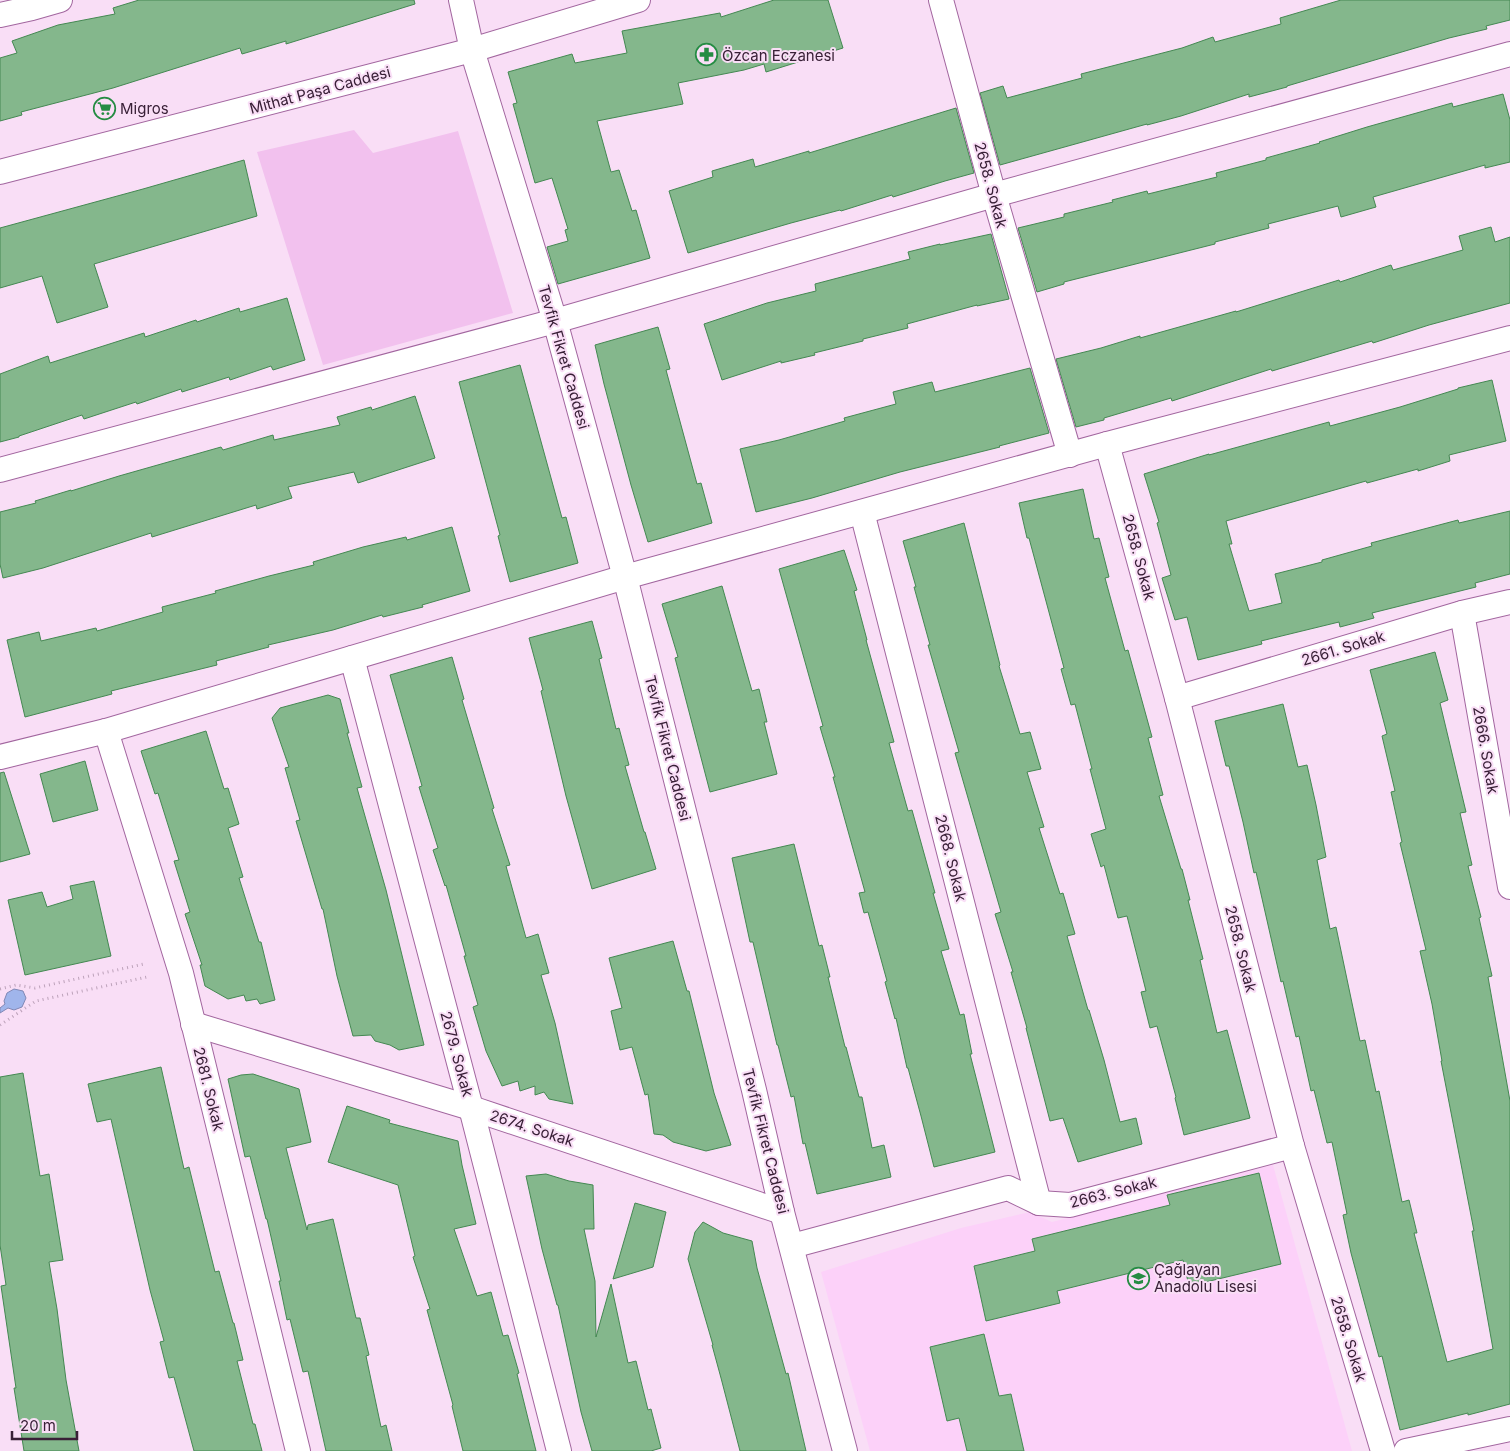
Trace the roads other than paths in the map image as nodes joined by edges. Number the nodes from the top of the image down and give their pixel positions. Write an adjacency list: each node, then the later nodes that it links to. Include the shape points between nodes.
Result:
1 (60, 0): 5 (street)
2 (461, 0): 6 (street, Tevfik Fikret Caddesi)
3 (638, 0): 6 (street, Mithat Paşa Caddesi)
4 (941, 0): 9 (street, 2658. Sokak)
5 (0, 15)
6 (472, 50): 8 (street, Mithat Paşa Caddesi); 10 (street, Tevfik Fikret Caddesi)
7 (1510, 54): 9 (street)
8 (0, 172)
9 (994, 195): 10 (street); 13 (street, 2658. Sokak)
10 (555, 321): 14 (street); 16 (street, Tevfik Fikret Caddesi)
11 (1510, 338): 12 (street)
12 (1108, 444): 13 (street); 20 (street, 2658. Sokak)
13 (1070, 455): 15 (street)
14 (0, 470)
15 (862, 512): 16 (street); 27 (street, 2668. Sokak)
16 (625, 577): 19 (street); 28 (street, Tevfik Fikret Caddesi)
17 (1510, 602): 18 (street, 2661. Sokak)
18 (1462, 613): 20 (street, 2661. Sokak); 23 (street, 2666. Sokak)
19 (352, 658): 21 (street); 25 (street, 2679. Sokak)
20 (1177, 698): 26 (street, 2658. Sokak)
21 (106, 731): 22 (street); 24 (street, 2681. Sokak, via 181,973)
22 (0, 757)
23 (1510, 888)
24 (193, 1024): 25 (street, 2674. Sokak); 31 (street, 2681. Sokak)
25 (471, 1108): 28 (street, 2674. Sokak); 32 (street, 2679. Sokak)
26 (1292, 1146): 27 (street, 2663. Sokak, via 1070,1205); 34 (street, 2658. Sokak)
27 (1039, 1204): 29 (street, 2663. Sokak, via 1008,1188)
28 (782, 1212): 29 (street, Tevfik Fikret Caddesi)
29 (792, 1246): 33 (street, Tevfik Fikret Caddesi)
30 (1510, 1429): 35 (street)
31 (298, 1451)
32 (558, 1451)
33 (845, 1451)
34 (1383, 1451)
35 (1406, 1451)

